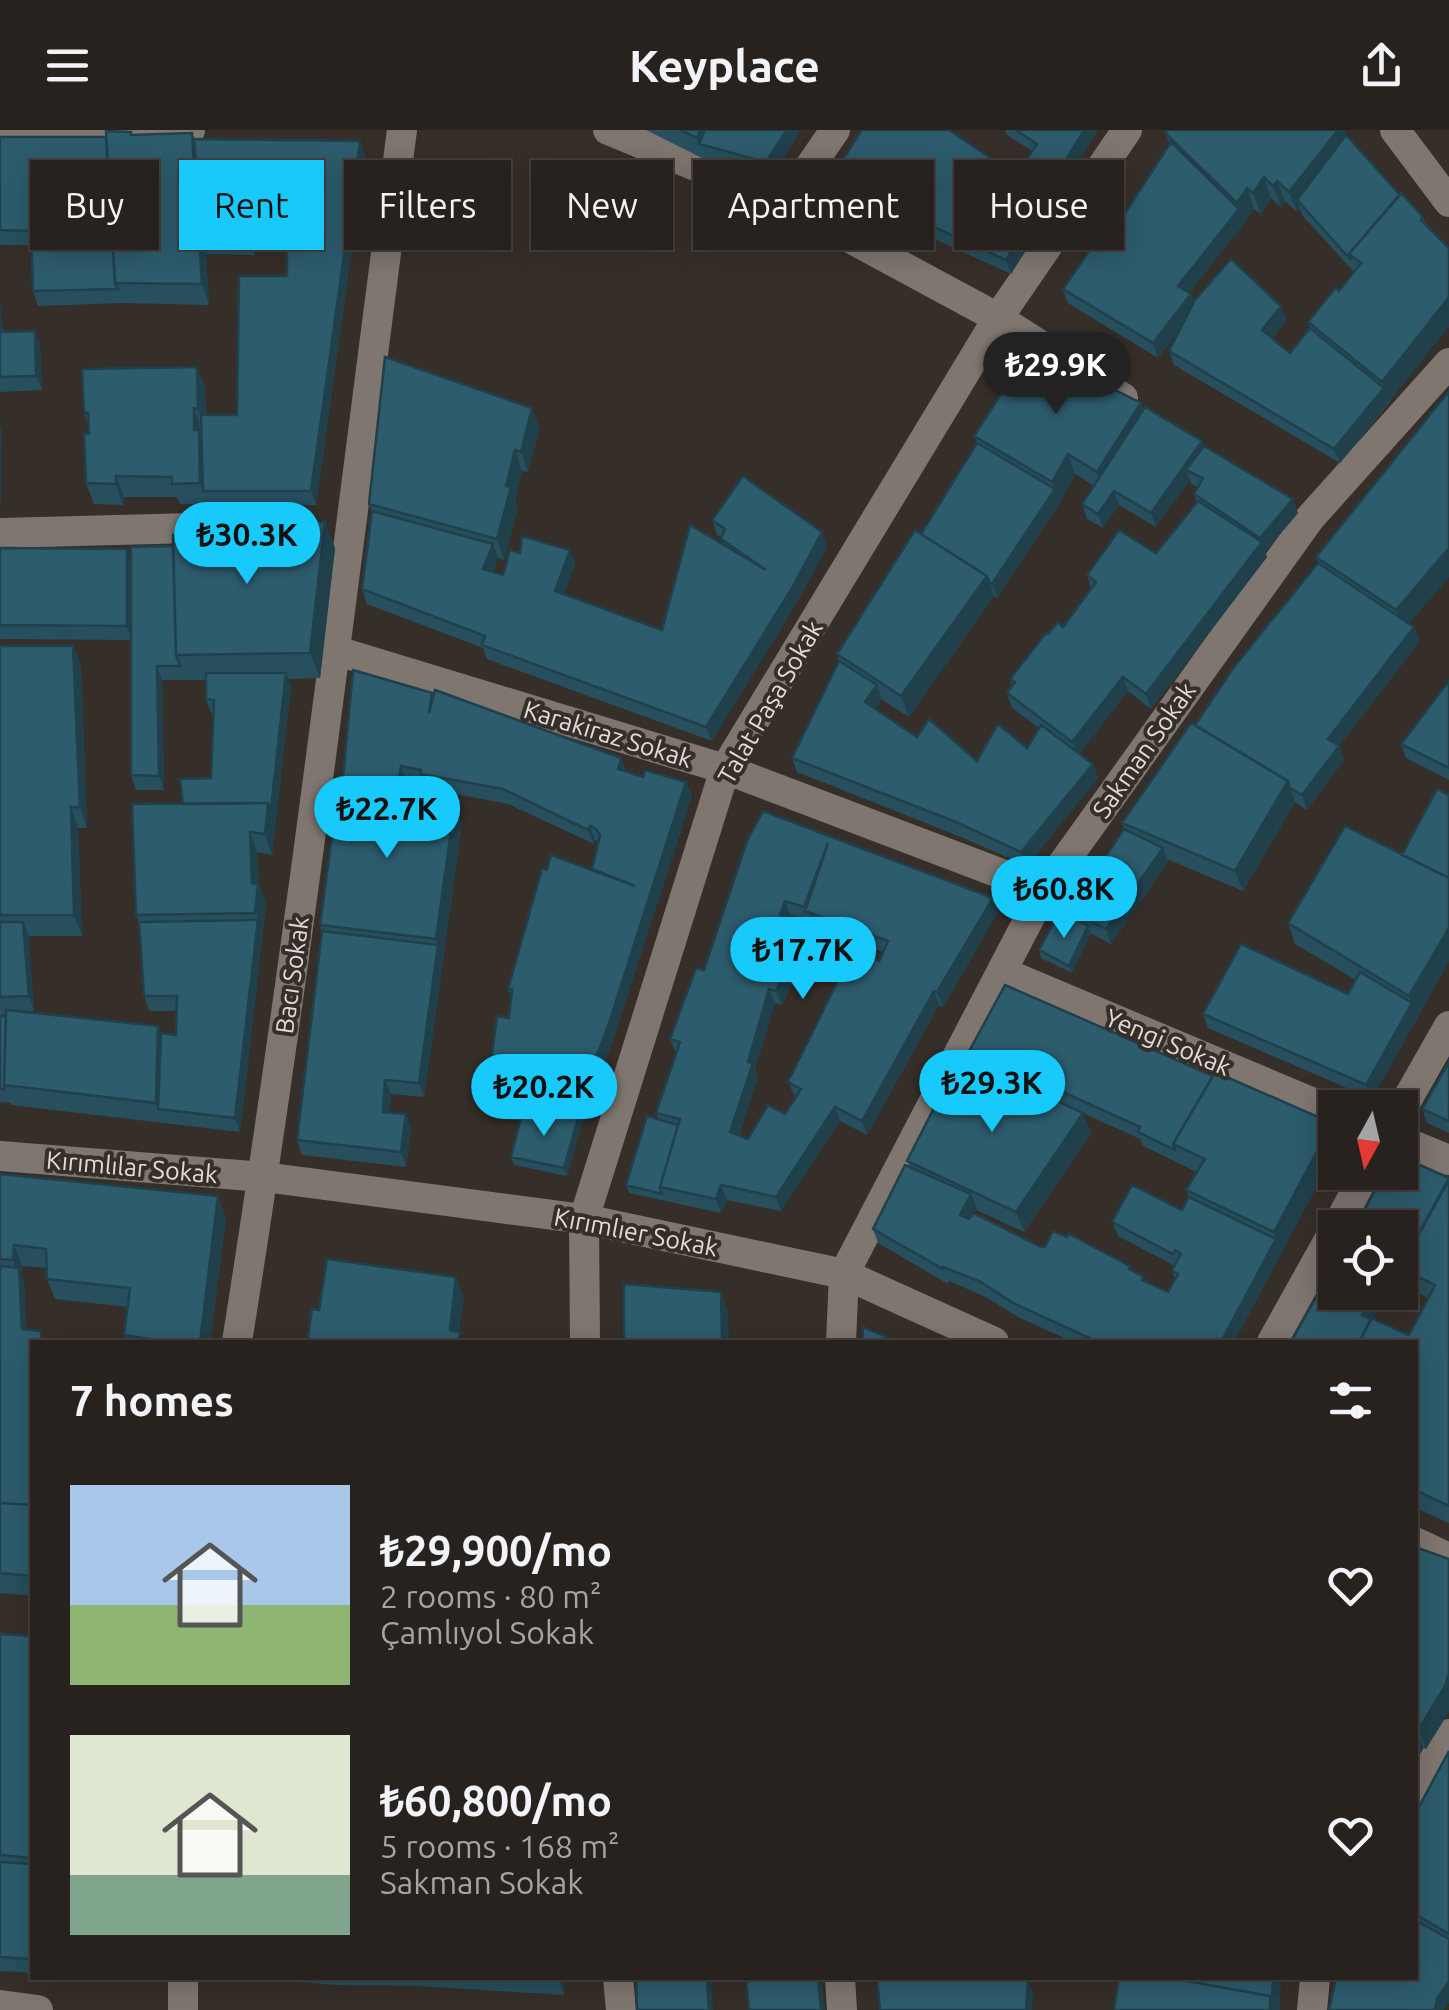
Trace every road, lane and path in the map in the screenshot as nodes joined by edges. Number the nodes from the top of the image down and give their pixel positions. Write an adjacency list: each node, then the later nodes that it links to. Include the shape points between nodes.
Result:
1 (190, 130): 7 (street)
2 (402, 130): 17 (street, Bacı Sokak, via 340,525)
3 (608, 130): 9 (street)
4 (835, 130): 8 (street)
5 (1126, 130): 12 (street, Talat Paşa Sokak)
6 (1395, 130): 10 (street)
7 (0, 132)
8 (814, 160)
9 (693, 165)
10 (1449, 202)
11 (872, 250): 12 (street)
12 (998, 318): 14 (street); 18 (street, Talat Paşa Sokak)
13 (1449, 363): 19 (street, Sakman Sokak, via 1301,512)
14 (1146, 412)
15 (253, 527): 16 (street)
16 (0, 533)
17 (337, 651): 18 (street, Karakiraz Sokak); 27 (street, Bacı Sokak)
18 (726, 770): 19 (street, Karakiraz Sokak); 28 (street, Talat Paşa Sokak)
19 (1044, 890): 20 (street, Sakman Sokak)
20 (1002, 972): 23 (street, Yengi Sokak); 30 (street, Sakman Sokak)
21 (1449, 1026): 22 (street)
22 (1413, 1090)
23 (1318, 1105)
24 (1418, 1147): 26 (street)
25 (0, 1156): 27 (street, Kırımlılar Sokak)
26 (1449, 1160)
27 (264, 1177): 28 (street, Kırımlıer Sokak); 31 (street, Bacı Sokak)
28 (584, 1219): 30 (street, Kırımlıer Sokak); 32 (street, Talat Paşa Sokak)
29 (1318, 1259): 35 (street)
30 (844, 1274): 33 (street, Sakman Sokak); 34 (street, Kırımlıer Sokak)
31 (237, 1340)
32 (585, 1340)
33 (841, 1340)
34 (990, 1340)
35 (1273, 1340)
36 (1418, 1543): 37 (street)
37 (1449, 1558)
38 (1449, 1734): 39 (street)
39 (1418, 1788)
40 (184, 1980): 46 (street)
41 (618, 1980): 47 (street)
42 (840, 1980): 48 (street)
43 (1315, 1980): 49 (street)
44 (0, 2004): 45 (street)
45 (38, 2010)
46 (183, 2010)
47 (621, 2010)
48 (842, 2010)
49 (1312, 2010)

